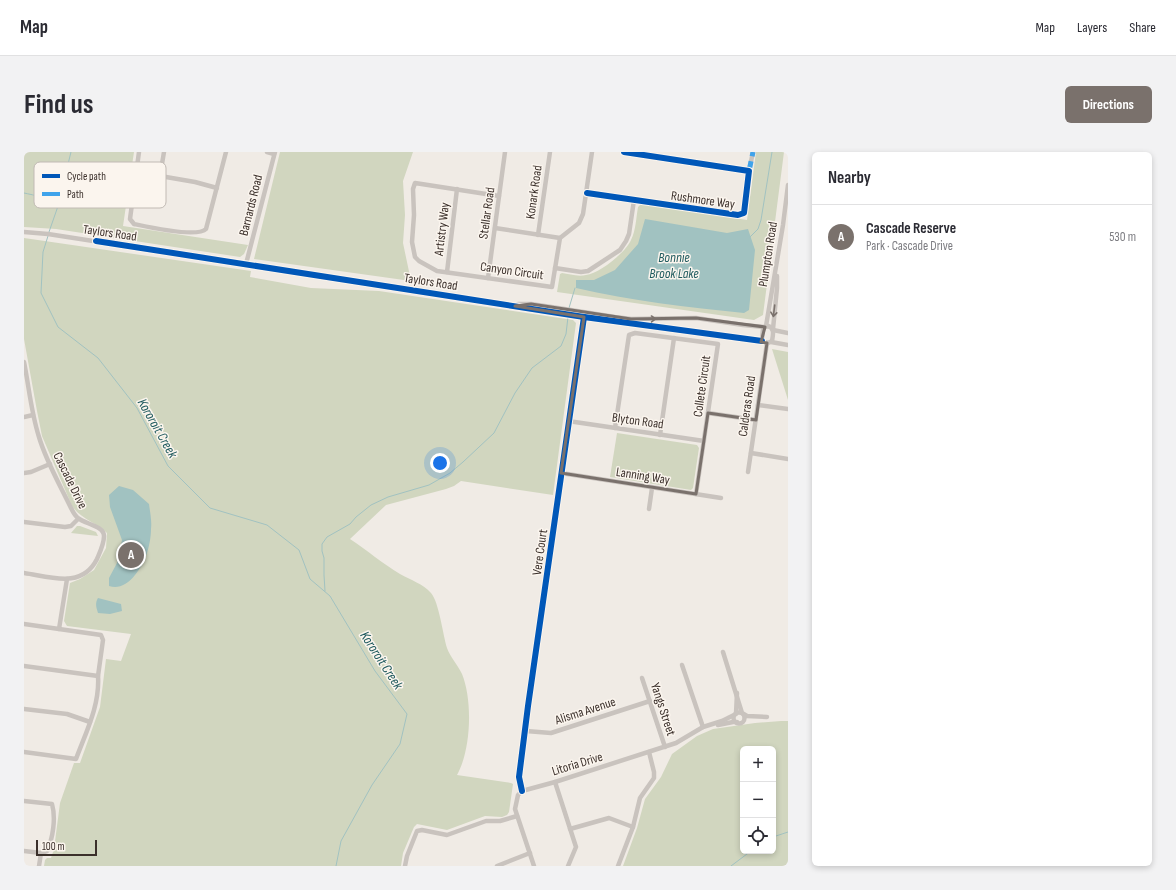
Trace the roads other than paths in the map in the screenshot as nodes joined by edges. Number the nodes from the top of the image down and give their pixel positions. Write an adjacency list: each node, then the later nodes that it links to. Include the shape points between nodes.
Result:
1 (139, 152): 12 (street)
2 (164, 152): 13 (street)
3 (226, 152): 17 (street)
4 (267, 152): 10 (street)
5 (502, 152): 11 (street)
6 (550, 152): 26 (street, Konark Road)
7 (592, 152): 19 (street)
8 (624, 152): 14 (street)
9 (753, 152): 14 (street)
10 (274, 153): 28 (street, Barnards Road)
11 (505, 154): 20 (street, Stellar Road)
12 (138, 162)
13 (162, 162)
14 (749, 171): 21 (street, Rushmore Way, via 744,213 738,215)
15 (166, 177): 17 (street)
16 (788, 185): 23 (street, Plumpton Road)
17 (217, 188): 22 (street, via 206,230 202,232 185,233 134,224 130,219)
18 (457, 189): 20 (street); 31 (street, Artistry Way); 31 (street, Canyon Circuit, via 415,183 412,189 412,242 415,257 437,271)
19 (586, 193): 21 (street); 27 (street, via 579,223)
20 (499, 196): 24 (street, Stellar Road)
21 (634, 200): 30 (street, via 629,234 620,250 588,271)
22 (132, 208)
23 (785, 225): 29 (street, Plumpton Road)
24 (495, 228): 26 (street); 32 (street, Stellar Road)
25 (24, 232): 28 (street, Taylors Road)
26 (538, 234): 27 (street)
27 (560, 238): 30 (street, Canyon Circuit)
28 (246, 264): 33 (street, Taylors Road)
29 (776, 266): 35 (street, Plumpton Road); 36 (street, one-way to 36, via 778,288)
30 (555, 268): 32 (street, Canyon Circuit, via 552,287)
31 (446, 272): 32 (street, Canyon Circuit)
32 (488, 278)
33 (515, 306): 34 (street, Taylors Road); 35 (street, one-way to 35, via 520,303 531,304 621,318 696,318)
34 (584, 317): 39 (street, Taylors Road); 48 (street, Vere Court)
35 (766, 326): 36 (street); 39 (street, Plumpton Road, via 762,329)
36 (773, 330): 37 (street); 39 (street)
37 (788, 332)
38 (674, 338): 44 (street, Collete Circuit, via 718,344); 49 (street, Collete Circuit, via 635,333 629,335); 50 (street)
39 (767, 342): 40 (street, Taylors Road); 42 (street, Calderas Road)
40 (788, 345)
41 (24, 366): 45 (street, Cascade Drive)
42 (758, 405): 43 (street); 47 (street, Calderas Road)
43 (788, 409)
44 (708, 413): 47 (street); 51 (street, Collete Circuit)
45 (33, 415): 46 (street); 54 (street, Cascade Drive)
46 (24, 417)
47 (756, 420): 52 (street, Calderas Road)
48 (568, 421): 49 (street, Blyton Road); 57 (street, Vere Court)
49 (615, 428): 50 (street, Blyton Road)
50 (660, 435): 51 (street, Blyton Road)
51 (704, 442): 59 (street, Collete Circuit)
52 (750, 453): 53 (street); 55 (street, Calderas Road)
53 (788, 459)
54 (50, 464): 56 (street); 62 (street, Cascade Drive)
55 (748, 472)
56 (24, 473)
57 (561, 473): 58 (street, Lanning Way); 83 (street, Vere Court)
58 (652, 488): 59 (street, Lanning Way); 61 (street)
59 (696, 494): 60 (street, Lanning Way)
60 (721, 498)
61 (649, 510)
62 (78, 519): 63 (street, via 65,528); 65 (street, Cascade Drive, via 103,531 103,543 88,572)
63 (24, 522)
64 (24, 573): 65 (street, Cascade Drive)
65 (67, 579): 67 (street)
66 (24, 624): 67 (street)
67 (59, 629): 71 (street, via 101,635 103,640)
68 (723, 652): 73 (street)
69 (682, 665): 82 (street)
70 (24, 666): 71 (street)
71 (98, 676): 79 (street, via 96,706)
72 (642, 678): 74 (street, Yangs Street)
73 (737, 694): 76 (street); 77 (street)
74 (650, 701): 83 (street, Alisma Avenue, via 551,733); 84 (street, Yangs Street)
75 (24, 709): 79 (street, via 67,714)
76 (742, 713): 77 (street, Litoria Drive); 78 (street); 78 (street, Litoria Drive, via 748,716 767,717)
77 (736, 714): 80 (street, via 734,718); 81 (street, Litoria Drive)
78 (743, 721): 80 (street, Litoria Drive)
79 (90, 722): 85 (street, via 76,759)
80 (737, 722): 81 (street, Litoria Drive)
81 (713, 725): 82 (street, Litoria Drive)
82 (703, 727): 84 (street, Litoria Drive)
83 (526, 731): 88 (street, Vere Court, via 520,778)
84 (665, 747): 86 (street, Litoria Drive)
85 (24, 752)
86 (649, 752): 87 (street, Litoria Drive); 91 (street, via 654,778 640,798)
87 (555, 782): 88 (street, Litoria Drive); 92 (street)
88 (522, 791): 90 (street, via 516,802)
89 (24, 801): 94 (street, via 52,804 55,812 48,851)
90 (517, 816): 95 (street); 97 (street, via 500,821 486,821 447,835 417,831)
91 (633, 827): 92 (street, via 609,818); 101 (street)
92 (570, 829): 100 (street, via 576,849)
93 (24, 851): 94 (street)
94 (41, 853): 96 (street)
95 (530, 853): 98 (street); 99 (street)
96 (39, 866)
97 (405, 866)
98 (497, 866)
99 (534, 866)
100 (568, 866)
101 (618, 866)

